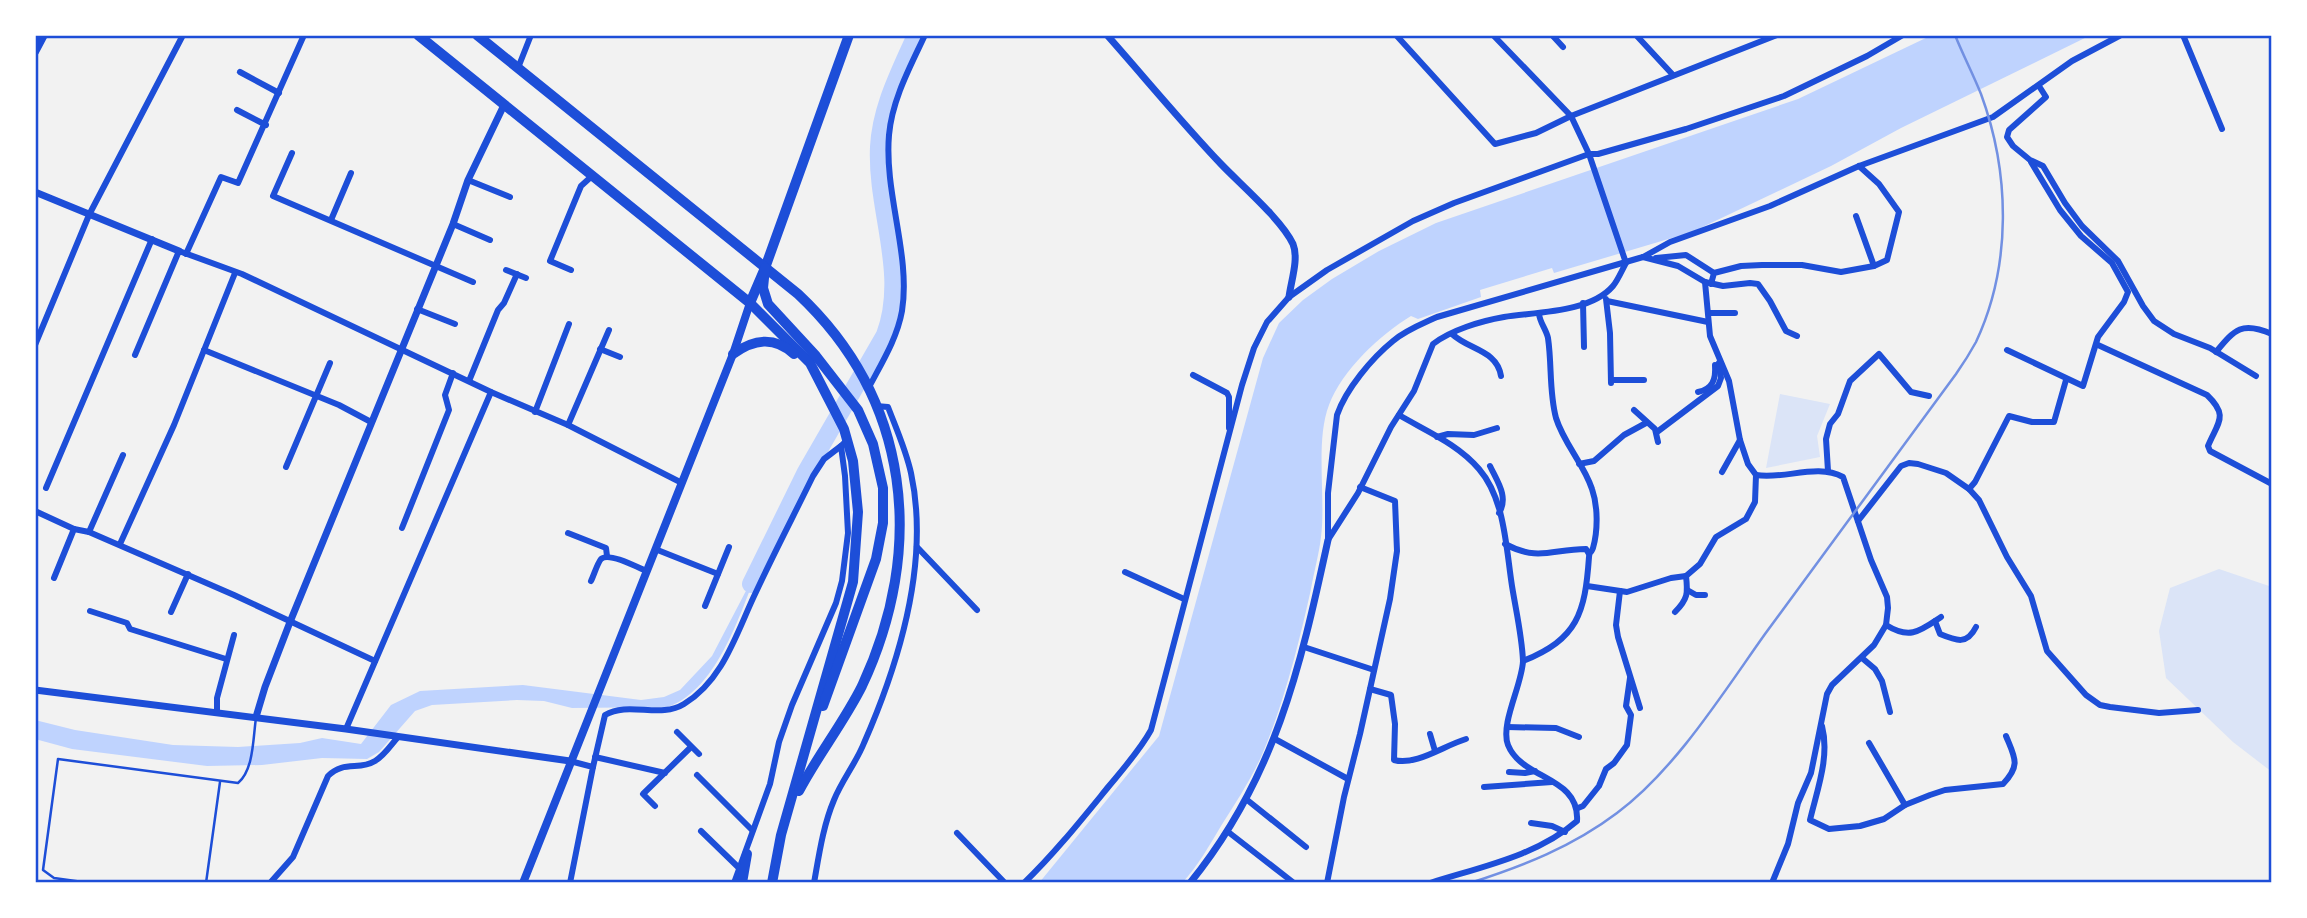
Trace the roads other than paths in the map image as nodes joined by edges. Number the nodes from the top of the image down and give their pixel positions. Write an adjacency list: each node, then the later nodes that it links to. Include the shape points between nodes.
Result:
1 (44, 35): 19 (main road)
2 (183, 35): 39 (street)
3 (304, 35): 24 (street)
4 (477, 35): 20 (main road)
5 (531, 35): 20 (street)
6 (849, 35): 50 (main road)
7 (925, 35): 95 (street, via 901,88 889,131 888,169 901,262 902,311 892,342)
8 (1107, 35): 59 (street, via 1287,234 1295,260)
9 (1396, 35): 27 (street, via 1495,144 1536,133)
10 (1493, 35): 27 (street)
11 (1552, 35): 18 (street)
12 (1636, 35): 22 (street)
13 (1777, 35): 22 (street)
14 (1903, 35): 31 (street, via 1784,96)
15 (2121, 35): 23 (street, via 2072,61)
16 (2183, 35): 29 (street)
17 (421, 36): 25 (main road)
18 (1563, 47)
19 (35, 52)
20 (518, 68): 50 (main road)
21 (240, 72): 24 (street)
22 (1673, 75): 27 (street)
23 (2039, 86): 32 (street, via 2046,97 2014,123 2007,137); 33 (street, via 1993,117)
24 (279, 93): 28 (street)
25 (504, 105): 35 (main road); 36 (street)
26 (237, 110): 28 (street)
27 (1571, 116): 31 (street)
28 (266, 125): 45 (street, via 238,183 221,177)
29 (2222, 129)
30 (292, 153): 41 (street, via 273,196)
31 (1590, 157): 47 (street); 59 (street, via 1413,221)
32 (2030, 160): 75 (street, via 2060,210 2112,264 2127,292 2098,337); 82 (street, via 2043,166 2082,226 2118,261 2154,321)
33 (1859, 166): 46 (street); 49 (street, via 1899,212 1890,254)
34 (351, 173): 41 (street)
35 (592, 176): 52 (street, via 581,186 550,261); 61 (main road)
36 (468, 180): 38 (street); 42 (street)
37 (35, 192): 39 (street)
38 (510, 197)
39 (89, 215): 43 (street); 74 (street)
40 (1856, 216): 49 (street)
41 (331, 220): 48 (street)
42 (453, 225): 44 (street); 48 (street)
43 (152, 239): 45 (street); 125 (street)
44 (490, 240)
45 (183, 253): 53 (street); 84 (street)
46 (1643, 257): 47 (street); 54 (street, via 1686,255); 58 (street, via 1678,266)
47 (1626, 260): 60 (street); 134 (street, via 1437,317 1392,341 1346,393 1337,415)
48 (435, 265): 57 (street); 63 (street)
49 (1874, 267): 54 (street, via 1841,272 1802,265 1762,265)
50 (765, 268): 61 (main road); 95 (main road, via 811,306 845,348); 189 (main road, via 763,288 768,304 858,410 881,472 884,503 869,580)
51 (506, 270): 55 (street)
52 (572, 270)
53 (235, 273): 77 (street); 79 (street)
54 (1714, 273): 58 (street)
55 (517, 274): 56 (street); 94 (street)
56 (526, 278)
57 (473, 282)
58 (1708, 283): 64 (street); 73 (street, via 1758,284 1786,331)
59 (1289, 297): 109 (street, via 1266,322 1254,348)
60 (1605, 298): 62 (street); 67 (street); 92 (street, via 1611,381)
61 (750, 303): 83 (main road); 100 (main road, via 810,363)
62 (1583, 303): 66 (street); 76 (street)
63 (417, 309): 68 (street); 77 (street)
64 (1708, 313): 65 (street); 67 (street)
65 (1735, 313)
66 (1539, 314): 71 (street, via 1479,323); 116 (street, via 1548,338 1556,417)
67 (1708, 322): 81 (street)
68 (455, 324)
69 (569, 324): 103 (street)
70 (608, 330): 78 (street)
71 (1452, 334): 90 (street, via 1492,357); 104 (street, via 1433,344 1415,391)
72 (2272, 334): 82 (street, via 2256,327 2243,328)
73 (1797, 336)
74 (35, 345)
75 (2098, 345): 93 (street, via 2083,386); 123 (street, via 2207,395 2221,413 2210,451)
76 (1584, 347)
77 (402, 348): 88 (street); 105 (street)
78 (600, 349): 85 (street); 107 (street)
79 (204, 350): 98 (street); 135 (street)
80 (2007, 350): 93 (street)
81 (1714, 351): 86 (street); 97 (street, via 1716,379)
82 (2216, 352): 91 (street)
83 (733, 354): 100 (main road, via 757,342 785,346); 122 (main road)
84 (135, 355)
85 (620, 357)
86 (1719, 359): 110 (street, via 1718,386); 112 (street, via 1729,381)
87 (330, 363): 98 (street)
88 (453, 373): 94 (street); 130 (street, via 444,395 449,410)
89 (1193, 375): 109 (street, via 1227,393)
90 (1501, 376)
91 (2256, 376)
92 (1644, 380)
93 (2066, 380): 126 (street, via 2054,422 2009,416)
94 (469, 381): 96 (street)
95 (867, 387): 101 (main road)
96 (491, 392): 103 (street); 166 (street)
97 (1698, 392)
98 (316, 396): 105 (street); 118 (street)
99 (1929, 396): 119 (street, via 1911,392 1879,354 1872,359 1850,381 1838,414 1829,424 1825,439)
100 (833, 405): 114 (main road, via 844,429)
101 (876, 406): 138 (street, via 888,407 911,470); 207 (main road, via 891,451 901,512 892,601 861,687)
102 (1634, 410): 106 (street)
103 (535, 412): 107 (street)
104 (1399, 415): 111 (street); 124 (street)
105 (371, 422): 159 (street)
106 (1646, 423): 110 (street); 116 (street, via 1594,460)
107 (568, 425): 122 (street)
108 (1497, 428): 111 (street, via 1474,435)
109 (1230, 430): 153 (street)
110 (1657, 432): 113 (street)
111 (1437, 437): 128 (street, via 1481,471)
112 (1740, 440): 120 (street); 121 (street)
113 (1658, 442)
114 (844, 443): 189 (main road, via 853,461 856,560 848,606); 192 (street, via 824,459 813,476 721,666 694,696 674,709 606,715); 209 (street, via 848,533 842,582 792,705)
115 (123, 455): 132 (street)
116 (1579, 464): 140 (street, via 1595,499)
117 (1490, 466): 128 (street, via 1504,496)
118 (286, 467)
119 (1828, 471): 121 (street); 129 (street, via 1843,477)
120 (1722, 472)
121 (1756, 475): 146 (street, via 1757,495 1751,512 1716,537 1700,564)
122 (680, 482): 139 (main road)
123 (2272, 484)
124 (1360, 487): 134 (street); 168 (street, via 1395,501 1397,551)
125 (46, 488)
126 (1969, 489): 129 (street, via 1946,473 1909,463 1898,470); 173 (street, via 1986,511 2031,596 2047,651 2086,695 2110,707 2159,713)
127 (35, 511): 131 (street)
128 (1499, 513): 136 (street)
129 (1858, 521): 160 (street, via 1887,597)
130 (402, 528)
131 (74, 529): 132 (street); 147 (street)
132 (89, 532): 135 (street)
133 (568, 533): 141 (street, via 606,548)
134 (1328, 540): 163 (street)
135 (120, 544): 144 (street)
136 (1505, 544): 140 (street, via 1521,552 1546,555 1573,549 1586,549); 167 (street)
137 (729, 547): 145 (street)
138 (917, 547): 155 (street); 225 (street, via 898,646 865,743 834,799)
139 (654, 549): 142 (main road); 145 (street)
140 (1589, 554): 149 (street)
141 (607, 556): 142 (street); 148 (street, via 600,560)
142 (646, 571): 193 (main road)
143 (1125, 572): 153 (street)
144 (188, 574): 157 (street); 159 (street)
145 (718, 574): 154 (street)
146 (1686, 576): 150 (street); 151 (street)
147 (54, 578)
148 (592, 581)
149 (1587, 586): 150 (street); 167 (street, via 1566,636)
150 (1620, 591): 169 (street, via 1616,625)
151 (1689, 591): 152 (street); 158 (street)
152 (1705, 594)
153 (1184, 599): 227 (street, via 1144,743)
154 (705, 606)
155 (977, 610)
156 (90, 611): 165 (street, via 130,629)
157 (172, 612)
158 (1675, 612)
159 (290, 622): 166 (street); 176 (street)
160 (1885, 625): 161 (street, via 1914,634 1938,619 1940,634 1965,640); 164 (street)
161 (1976, 627)
162 (234, 635): 165 (street)
163 (1304, 648): 168 (street); 186 (street)
164 (1862, 657): 175 (street, via 1882,681); 177 (street, via 1832,685)
165 (226, 659): 174 (street)
166 (375, 661): 179 (street)
167 (1523, 661): 178 (street)
168 (1374, 670): 170 (street)
169 (1630, 678): 172 (street); 206 (street, via 1627,745)
170 (1370, 689): 190 (street, via 1391,695 1394,760 1414,761); 199 (street)
171 (35, 690): 174 (street)
172 (1640, 708)
173 (2198, 710)
174 (217, 712): 176 (street)
175 (1891, 712)
176 (256, 717): 179 (street); 200 (lane, via 245,777 238,783)
177 (1821, 721): 204 (street, via 1826,741 1824,763 1810,820 1829,829 1860,826 1884,819); 232 (street, via 1811,773)
178 (1507, 727): 184 (street, via 1556,728); 195 (street, via 1512,752)
179 (346, 729): 182 (street)
180 (677, 732): 188 (street)
181 (1430, 734): 190 (street)
182 (396, 736): 193 (street); 219 (street, via 374,762 344,766 328,776 293,857)
183 (2006, 736): 204 (street, via 2015,760 2014,772 2003,784 1945,790)
184 (1579, 737)
185 (1466, 739): 190 (street)
186 (1275, 740): 199 (street); 203 (street)
187 (1869, 743): 204 (street)
188 (691, 747): 191 (street); 197 (street)
189 (807, 749): 207 (main road)
190 (1435, 751)
191 (699, 754)
192 (596, 757): 194 (street); 197 (street)
193 (570, 761): 194 (street); 220 (main road)
194 (593, 767): 221 (street)
195 (1535, 771): 196 (street); 201 (street)
196 (1509, 772)
197 (665, 773): 205 (street, via 643,794)
198 (697, 775): 209 (street)
199 (1348, 779): 230 (street)
200 (220, 782): 217 (lane, via 58,759 43,870 54,878); 218 (lane)
201 (1552, 782): 202 (street); 206 (street, via 1574,798)
202 (1484, 787)
203 (1246, 799): 211 (street); 214 (street)
204 (1905, 805)
205 (654, 806)
206 (1578, 808): 212 (street, via 1577,821)
207 (789, 810): 224 (main road)
208 (1531, 823): 212 (street)
209 (752, 830): 215 (street)
210 (701, 831): 216 (street)
211 (1227, 831): 228 (street); 229 (street)
212 (1565, 832): 231 (street, via 1522,854)
213 (957, 833): 226 (street)
214 (1306, 847)
215 (747, 853): 216 (street); 223 (main road)
216 (738, 867): 222 (street)
217 (90, 883)
218 (206, 883)
219 (270, 883)
220 (523, 883)
221 (570, 883)
222 (734, 883)
223 (742, 883)
224 (772, 883)
225 (814, 883)
226 (1005, 883)
227 (1024, 883)
228 (1190, 883)
229 (1294, 883)
230 (1327, 883)
231 (1430, 883)
232 (1772, 883)

